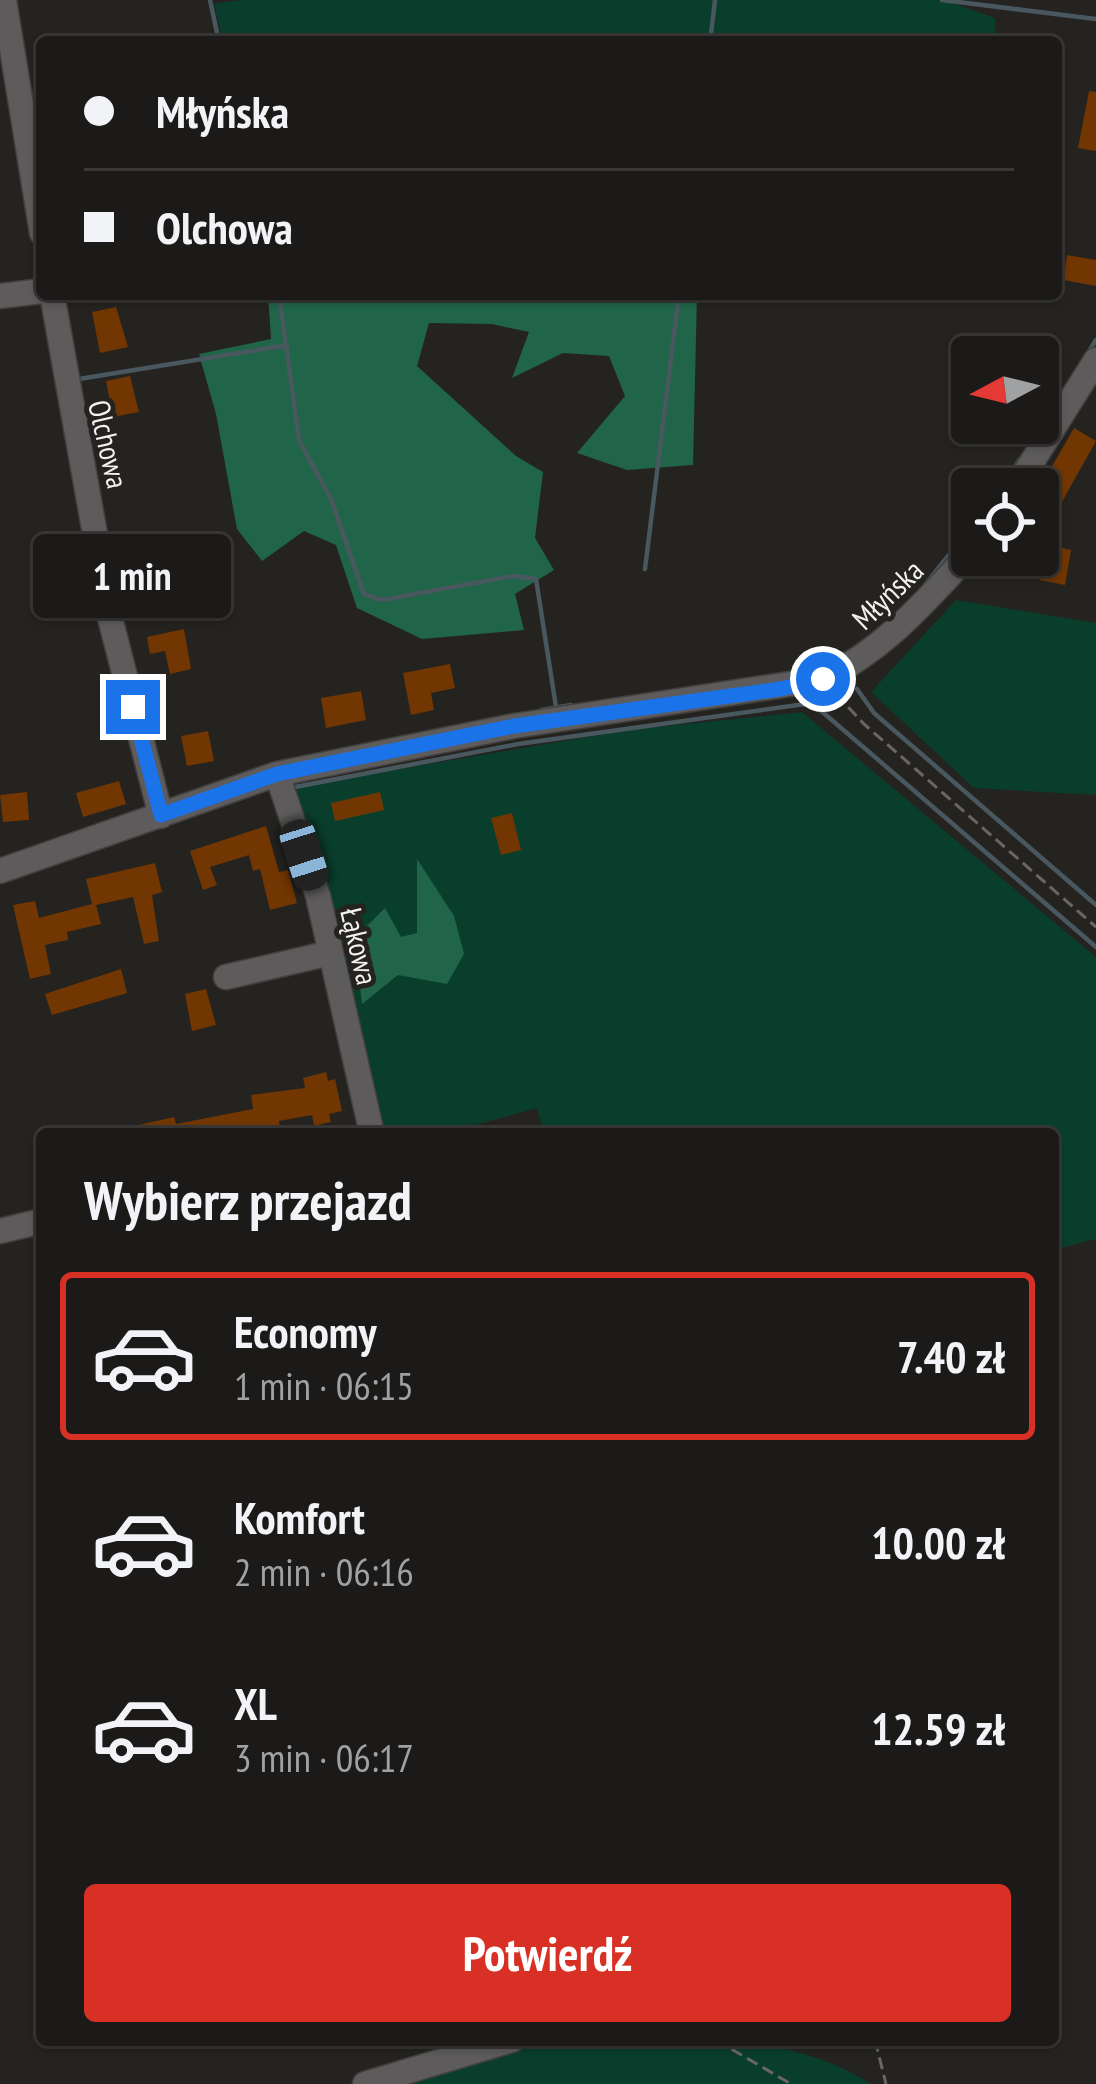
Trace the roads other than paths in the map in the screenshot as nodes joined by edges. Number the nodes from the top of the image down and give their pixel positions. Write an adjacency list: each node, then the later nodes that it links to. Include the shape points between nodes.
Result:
1 (4, 0): 2 (street)
2 (5, 51): 3 (street)
3 (36, 203)
4 (36, 292): 5 (street)
5 (0, 296)
6 (53, 300): 11 (street, Olchowa, via 110,618)
7 (1096, 360): 8 (street)
8 (1028, 468)
9 (951, 574): 10 (street, Młyńska, via 859,662 823,679 514,726)
10 (277, 774): 11 (street, Młyńska); 13 (street, Łąkowa)
11 (161, 815): 12 (street, Młyńska)
12 (0, 872)
13 (330, 952): 14 (street); 15 (street, Łąkowa)
14 (226, 976)
15 (371, 1128)
16 (36, 1222): 17 (street)
17 (0, 1231)
18 (492, 2046): 19 (street)
19 (365, 2084)

